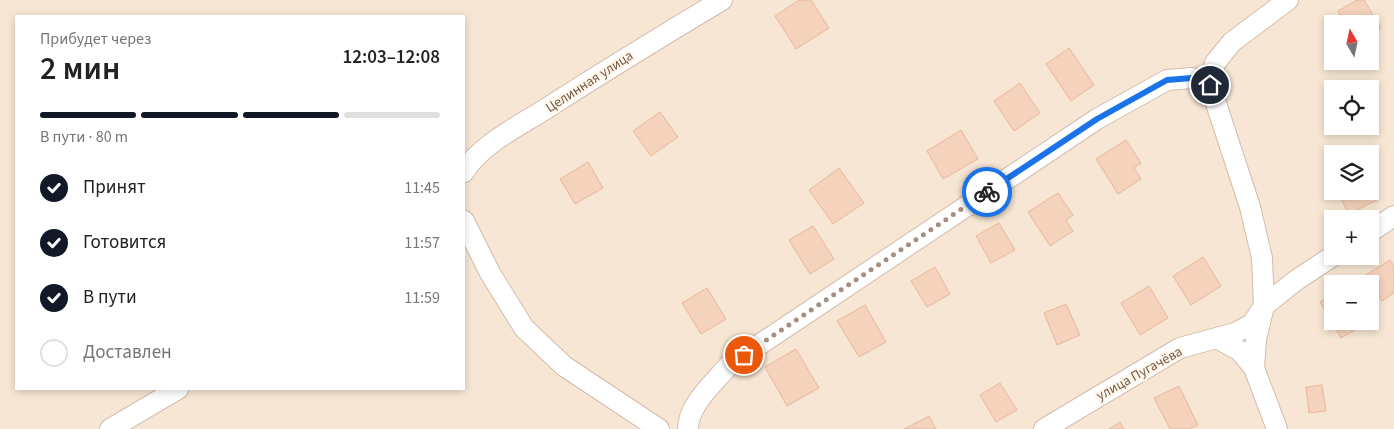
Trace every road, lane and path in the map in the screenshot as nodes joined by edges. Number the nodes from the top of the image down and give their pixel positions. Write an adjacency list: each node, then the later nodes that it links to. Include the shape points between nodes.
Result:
1 (722, 0): 4 (street, Целинная улица, via 502,137 470,161)
2 (1288, 0): 3 (street, via 1232,42 1215,63)
3 (1210, 85): 9 (street, via 1250,207 1262,258); 15 (street, via 1192,78 1167,80 1097,119 729,365 700,399 688,420)
4 (465, 170)
5 (1394, 216): 7 (street)
6 (465, 223): 14 (street, via 490,273 524,328 564,366)
7 (1379, 226)
8 (1324, 262): 9 (street, улица Пугачёва)
9 (1264, 306): 10 (street, улица Пугачёва, via 1252,324); 11 (street, via 1256,339)
10 (1217, 338): 11 (street, via 1240,351); 16 (street, улица Пугачёва, via 1180,348)
11 (1254, 368): 17 (street)
12 (176, 390): 13 (street)
13 (110, 429)
14 (659, 429)
15 (688, 429)
16 (1044, 429)
17 (1277, 429)

